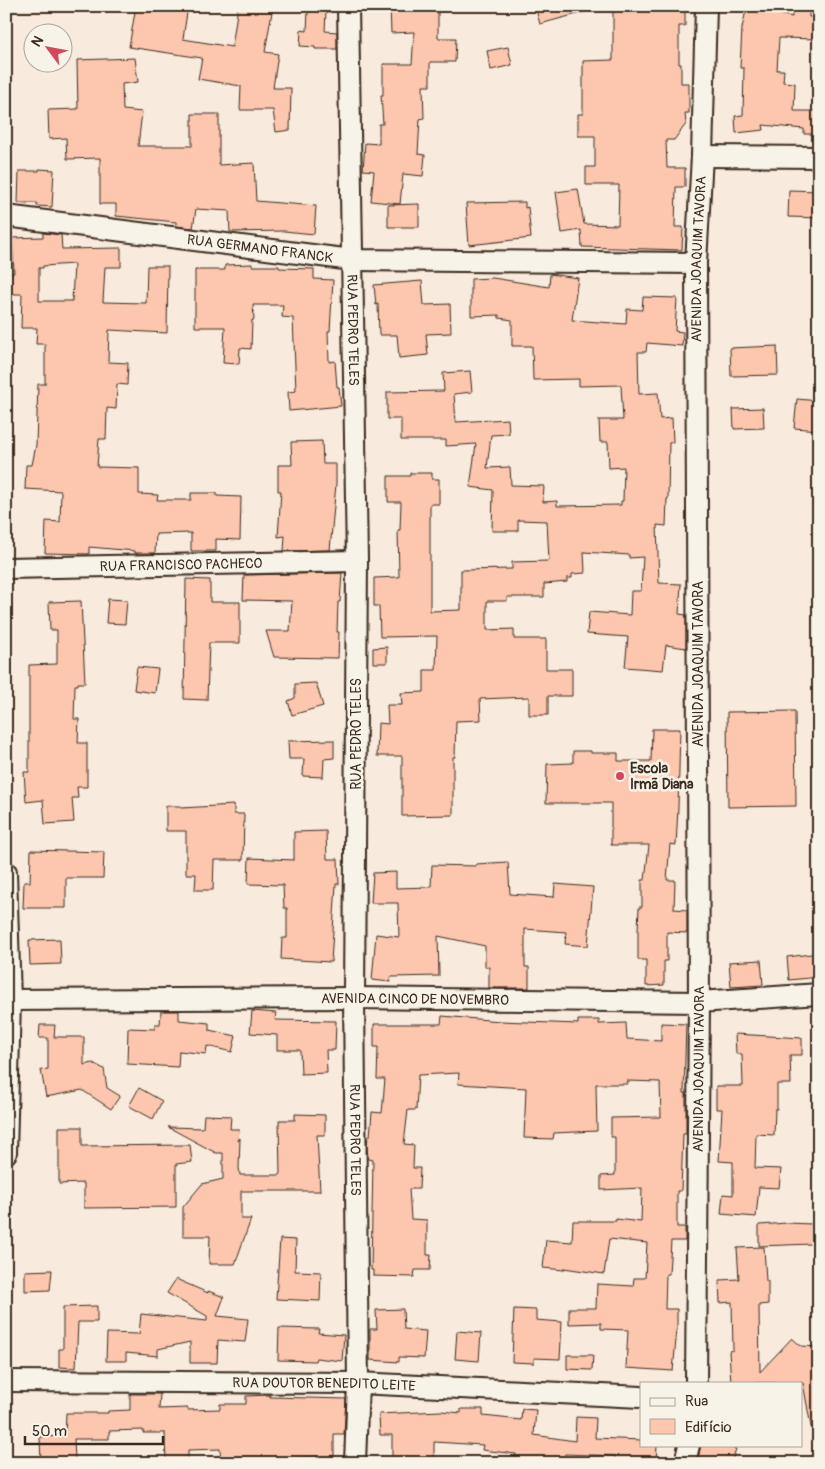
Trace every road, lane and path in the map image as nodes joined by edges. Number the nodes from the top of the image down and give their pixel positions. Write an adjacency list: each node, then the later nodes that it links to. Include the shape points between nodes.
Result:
1 (348, 6): 6 (street, RUA PEDRO TELES)
2 (706, 6): 3 (street, AVENIDA JOAQUIM TAVORA)
3 (702, 156): 4 (street); 7 (street, AVENIDA JOAQUIM TAVORA)
4 (819, 158)
5 (6, 216): 6 (street, RUA GERMANO FRANCK)
6 (352, 260): 7 (street, RUA GERMANO FRANCK); 8 (street, RUA PEDRO TELES)
7 (696, 263): 14 (street, AVENIDA JOAQUIM TAVORA)
8 (357, 561): 9 (street, RUA FRANCISCO PACHECO); 12 (street, RUA PEDRO TELES)
9 (6, 568)
10 (6, 872): 13 (street)
11 (819, 994): 14 (street, AVENIDA CINCO DE NOVEMBRO)
12 (354, 998): 13 (street, AVENIDA CINCO DE NOVEMBRO); 14 (street, AVENIDA CINCO DE NOVEMBRO); 18 (street, RUA PEDRO TELES)
13 (10, 1000): 15 (street)
14 (699, 1002): 17 (street, AVENIDA JOAQUIM TAVORA)
15 (6, 1153)
16 (6, 1381): 18 (street, RUA DOUTOR BENEDITO LEITE)
17 (696, 1382)
18 (358, 1383): 19 (street, RUA DOUTOR BENEDITO LEITE); 21 (street, RUA PEDRO TELES)
19 (640, 1396)
20 (690, 1446): 22 (street)
21 (355, 1463)
22 (685, 1463)

